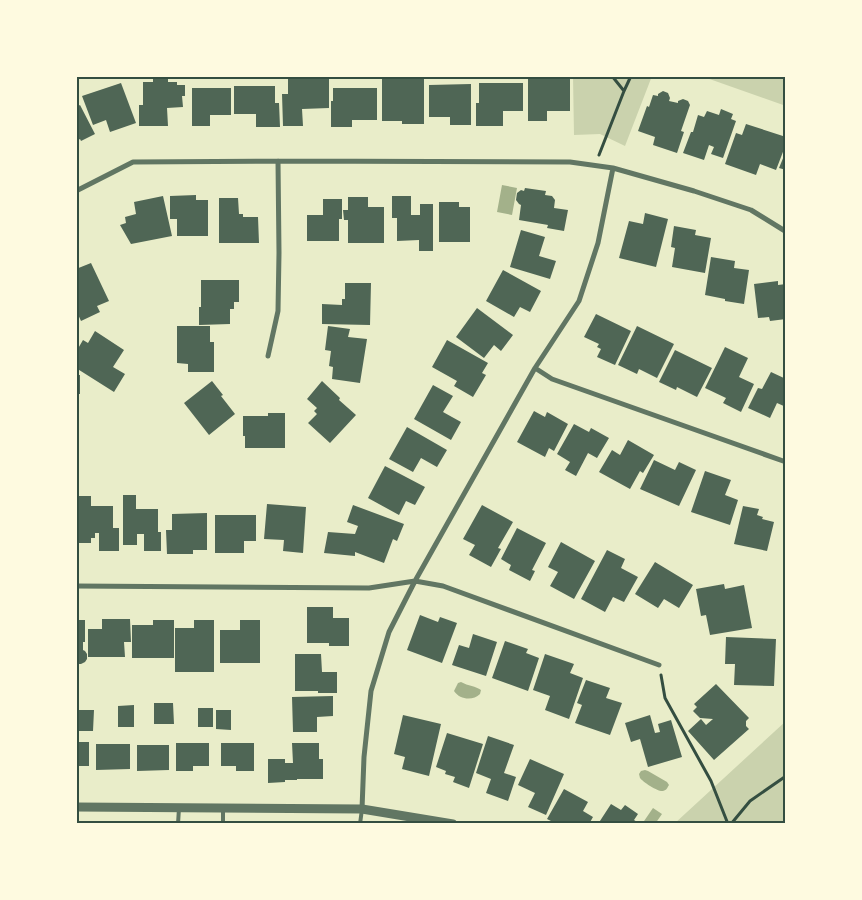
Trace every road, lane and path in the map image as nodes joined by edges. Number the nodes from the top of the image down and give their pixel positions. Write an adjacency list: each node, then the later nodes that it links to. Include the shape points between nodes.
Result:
1 (612, 76): 3 (path)
2 (631, 76): 3 (path)
3 (624, 91): 5 (path)
4 (278, 161): 5 (street, via 570,162); 7 (street, via 133,162); 9 (street, via 278,311)
5 (595, 165): 6 (street)
6 (613, 168): 8 (street, via 694,190 751,210); 10 (street, via 598,243 578,301)
7 (76, 191)
8 (785, 231)
9 (268, 356)
10 (535, 368): 11 (street, via 552,379); 12 (street)
11 (786, 462)
12 (415, 581): 13 (street, via 369,588); 14 (street, via 443,586); 19 (street, via 389,632 371,691)
13 (76, 586)
14 (659, 665): 24 (path, via 665,698 711,781)
15 (786, 776): 24 (path, via 750,801)
16 (76, 807): 17 (street)
17 (178, 808): 18 (street); 20 (lane)
18 (223, 808): 19 (street); 21 (lane)
19 (362, 809): 22 (lane); 23 (street)
20 (178, 824)
21 (223, 824)
22 (360, 824)
23 (453, 824)
24 (730, 824)

